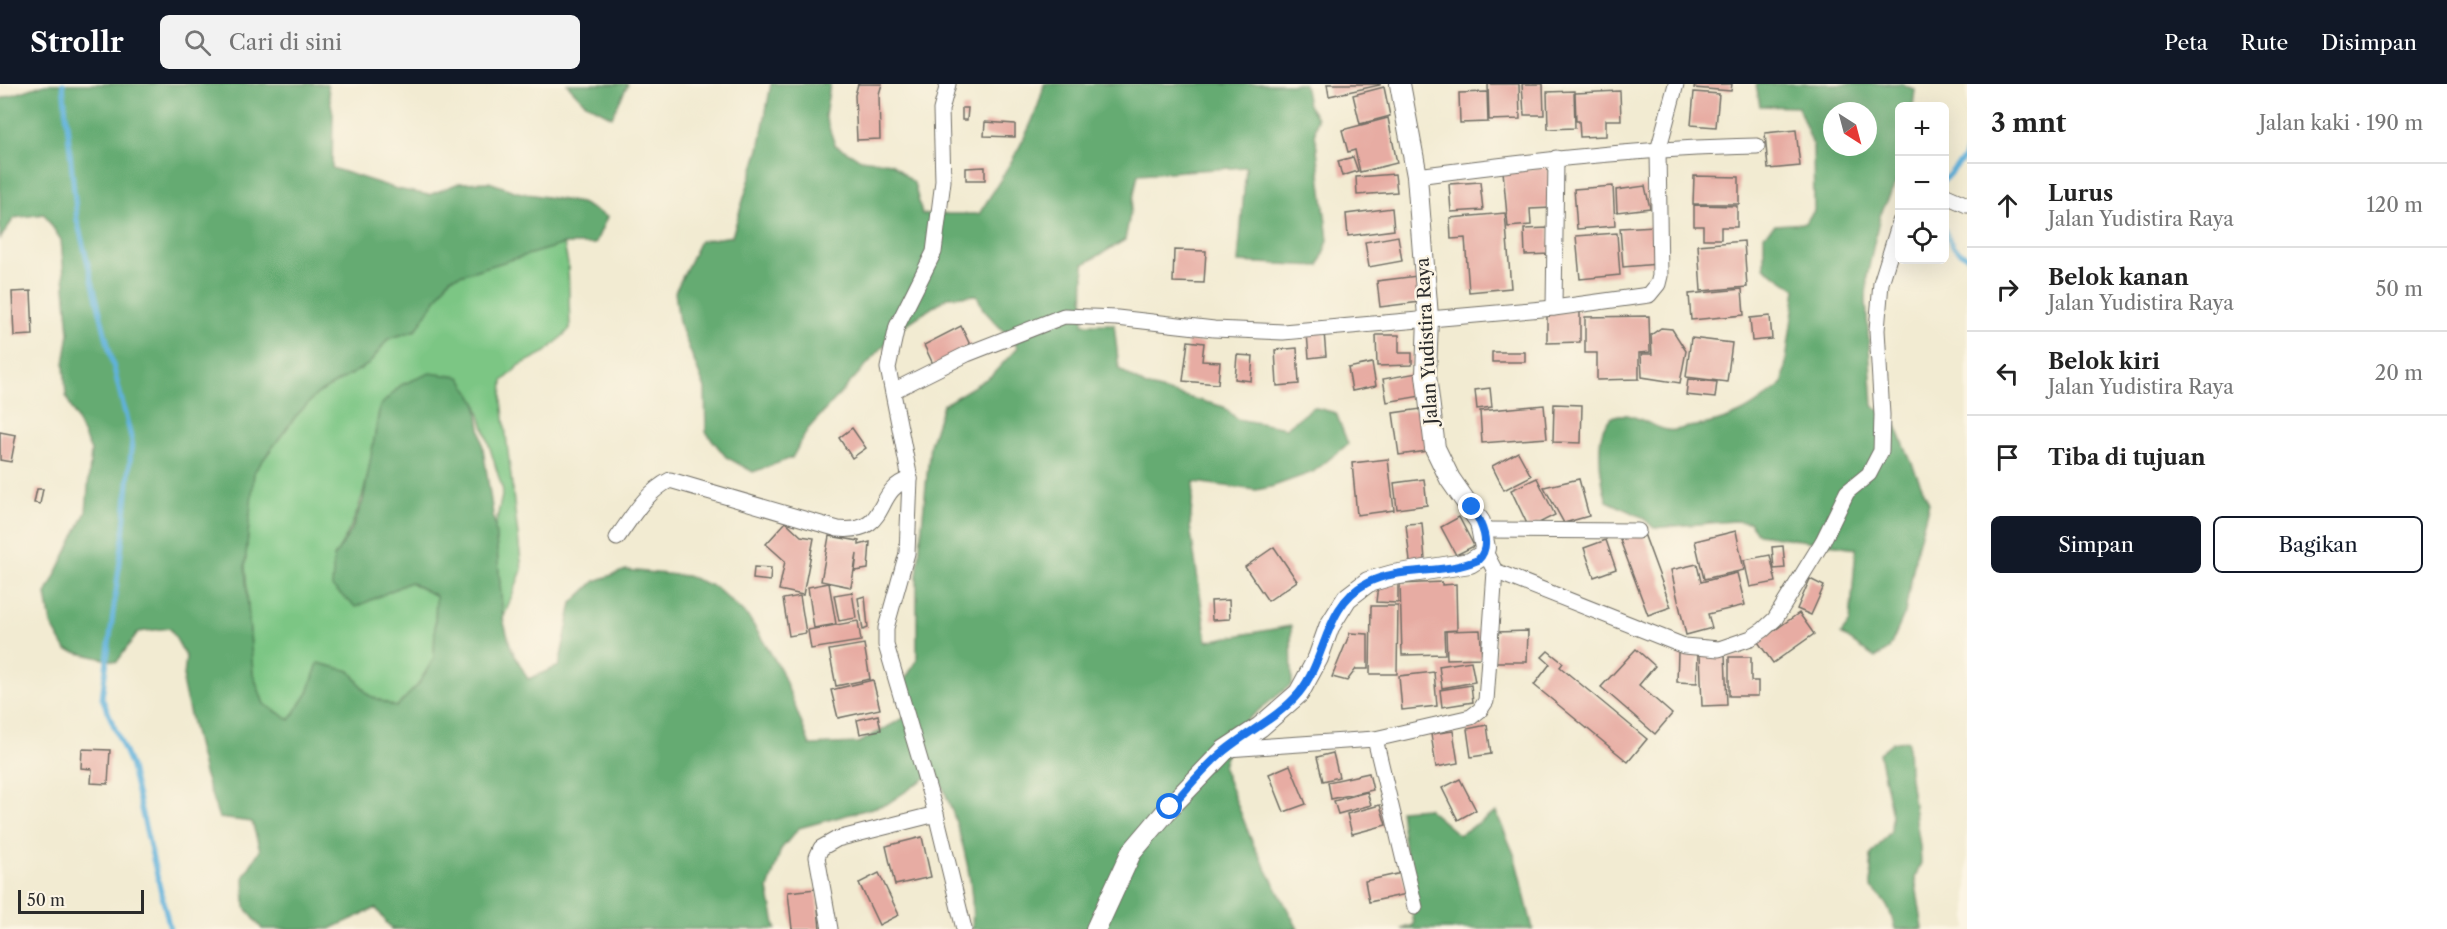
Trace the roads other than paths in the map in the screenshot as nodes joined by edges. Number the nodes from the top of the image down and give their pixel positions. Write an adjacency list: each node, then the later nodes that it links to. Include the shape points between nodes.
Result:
1 (948, 84): 13 (street, via 942,110 942,181 934,252 897,326 888,368)
2 (1400, 84): 7 (street, Jalan Yudistira Raya)
3 (1676, 84): 5 (street)
4 (1757, 146): 5 (street)
5 (1658, 151): 6 (street); 11 (street, via 1660,276 1654,291 1645,296)
6 (1556, 158): 7 (street); 11 (street)
7 (1417, 176): 12 (street, Jalan Yudistira Raya)
8 (1949, 197): 9 (street)
9 (1967, 205)
10 (1895, 236): 19 (street, via 1881,283 1877,330 1881,451 1869,474 1847,492 1781,609 1762,630 1719,649 1684,646)
11 (1554, 308): 12 (street)
12 (1428, 317): 13 (street, via 1283,332 1064,316 967,354); 15 (street, Jalan Yudistira Raya, via 1426,375 1434,448)
13 (893, 391): 14 (street)
14 (910, 479): 17 (street, via 891,490 874,519 854,530 838,529 670,480 642,503); 22 (street, via 907,553 886,628 886,645)
15 (1482, 530): 16 (street); 18 (street, Jalan Yudistira Raya)
16 (1638, 531)
17 (618, 538)
18 (1484, 550): 19 (street); 21 (street, via 1478,560 1470,563 1393,575 1356,589 1329,627 1299,693 1260,728)
19 (1495, 571): 20 (street, via 1484,706 1471,717)
20 (1375, 739): 21 (street); 23 (street)
21 (1226, 750): 26 (street, via 1131,853)
22 (936, 814): 24 (street, via 837,839 821,848 817,857); 25 (street)
23 (1415, 907)
24 (830, 929)
25 (964, 929)
26 (1096, 929)

